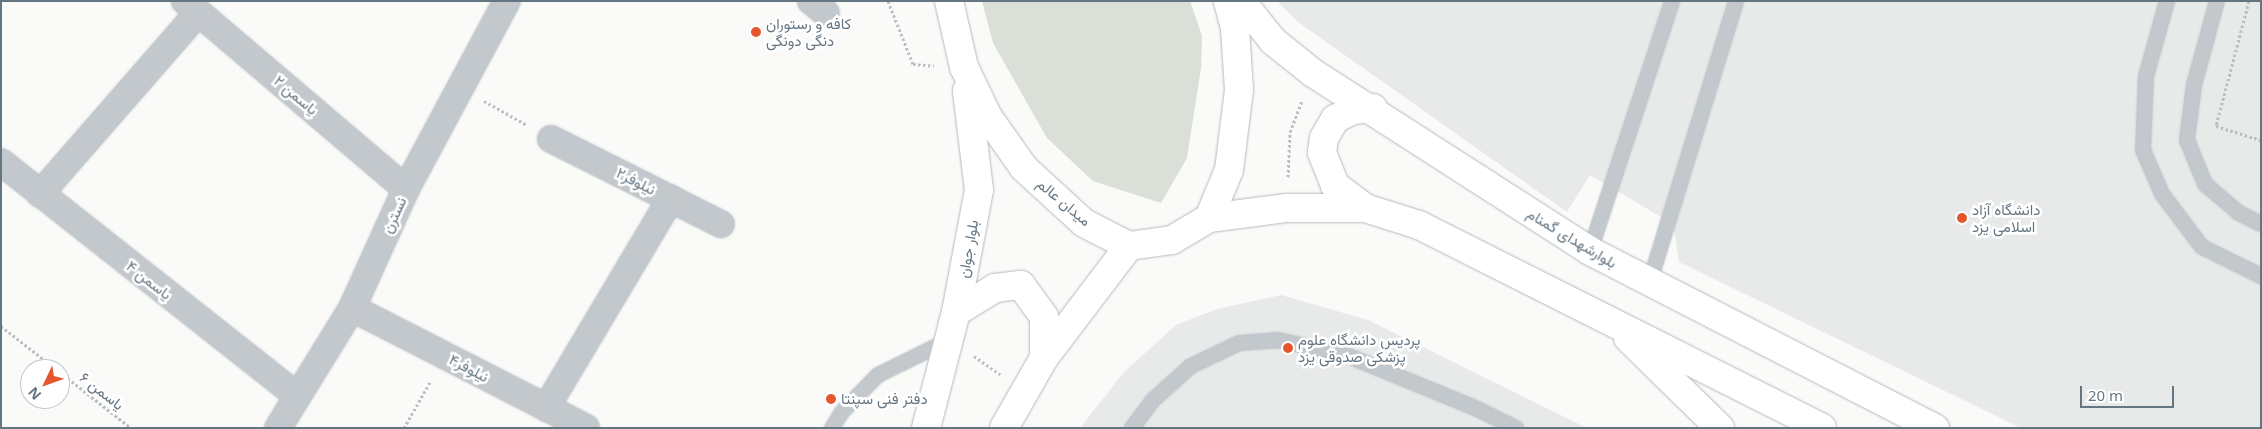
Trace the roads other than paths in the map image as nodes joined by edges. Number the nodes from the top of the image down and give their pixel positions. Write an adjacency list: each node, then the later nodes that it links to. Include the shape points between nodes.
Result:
1 (508, 1): 14 (street, نسترن)
2 (1228, 1): 18 (main road, via 1235,28 1240,90 1229,170)
3 (1241, 1): 11 (main road, بلوارشهدای گمنام, via 1272,41 1314,73)
4 (1672, 1): 22 (lane)
5 (1736, 1): 24 (lane)
6 (2167, 1): 23 (lane, via 2146,76 2143,150 2162,194 2202,247)
7 (2217, 1): 20 (lane, via 2194,85 2187,140 2205,184 2239,213)
8 (948, 6): 10 (main road, میدان عالم)
9 (191, 7): 14 (street, یاسمن ۲); 15 (street)
10 (964, 67): 21 (main road, میدان عالم, via 988,117 1024,168 1084,223); 26 (main road, بلوار جوان, via 979,190)
11 (1373, 108): 17 (main road, via 1353,110 1335,119 1324,138 1322,152 1335,186); 22 (main road, بلوارشهدای گمنام, via 1450,163)
12 (551, 138): 16 (street, نیلوفر۲)
13 (1, 162): 15 (street, یاسمن ۴)
14 (406, 189): 25 (street, نسترن)
15 (40, 194): 30 (street, یاسمن ۴)
16 (671, 198): 19 (street, نیلوفر۲); 31 (street)
17 (1365, 208): 18 (main road, via 1287,208); 27 (main road, via 1419,225)
18 (1209, 218): 21 (main road, via 1172,240)
19 (721, 224)
20 (2261, 224)
21 (1129, 246): 29 (main road)
22 (1590, 252): 24 (main road, بلوارشهدای گمنام)
23 (2261, 276)
24 (1650, 281): 41 (main road, بلوارشهدای گمنام)
25 (352, 308): 30 (street, نسترن); 31 (street, نیلوفر۴)
26 (956, 312): 28 (main road, بلوار جوان); 29 (main road, via 995,288 1021,285 1044,317)
27 (1609, 320): 39 (main road); 40 (main road)
28 (949, 340): 34 (lane, via 878,374 842,412); 35 (main road, بلوار جوان)
29 (1044, 358): 36 (main road)
30 (297, 396): 32 (street, نسترن)
31 (546, 408): 33 (street, نیلوفر۴)
32 (278, 428)
33 (586, 428)
34 (832, 428)
35 (926, 428)
36 (1004, 428)
37 (1132, 428): 38 (lane, via 1153,400 1191,366 1238,343 1278,340 1346,355 1473,406)
38 (1516, 428)
39 (1720, 428)
40 (1822, 428)
41 (1934, 428)

